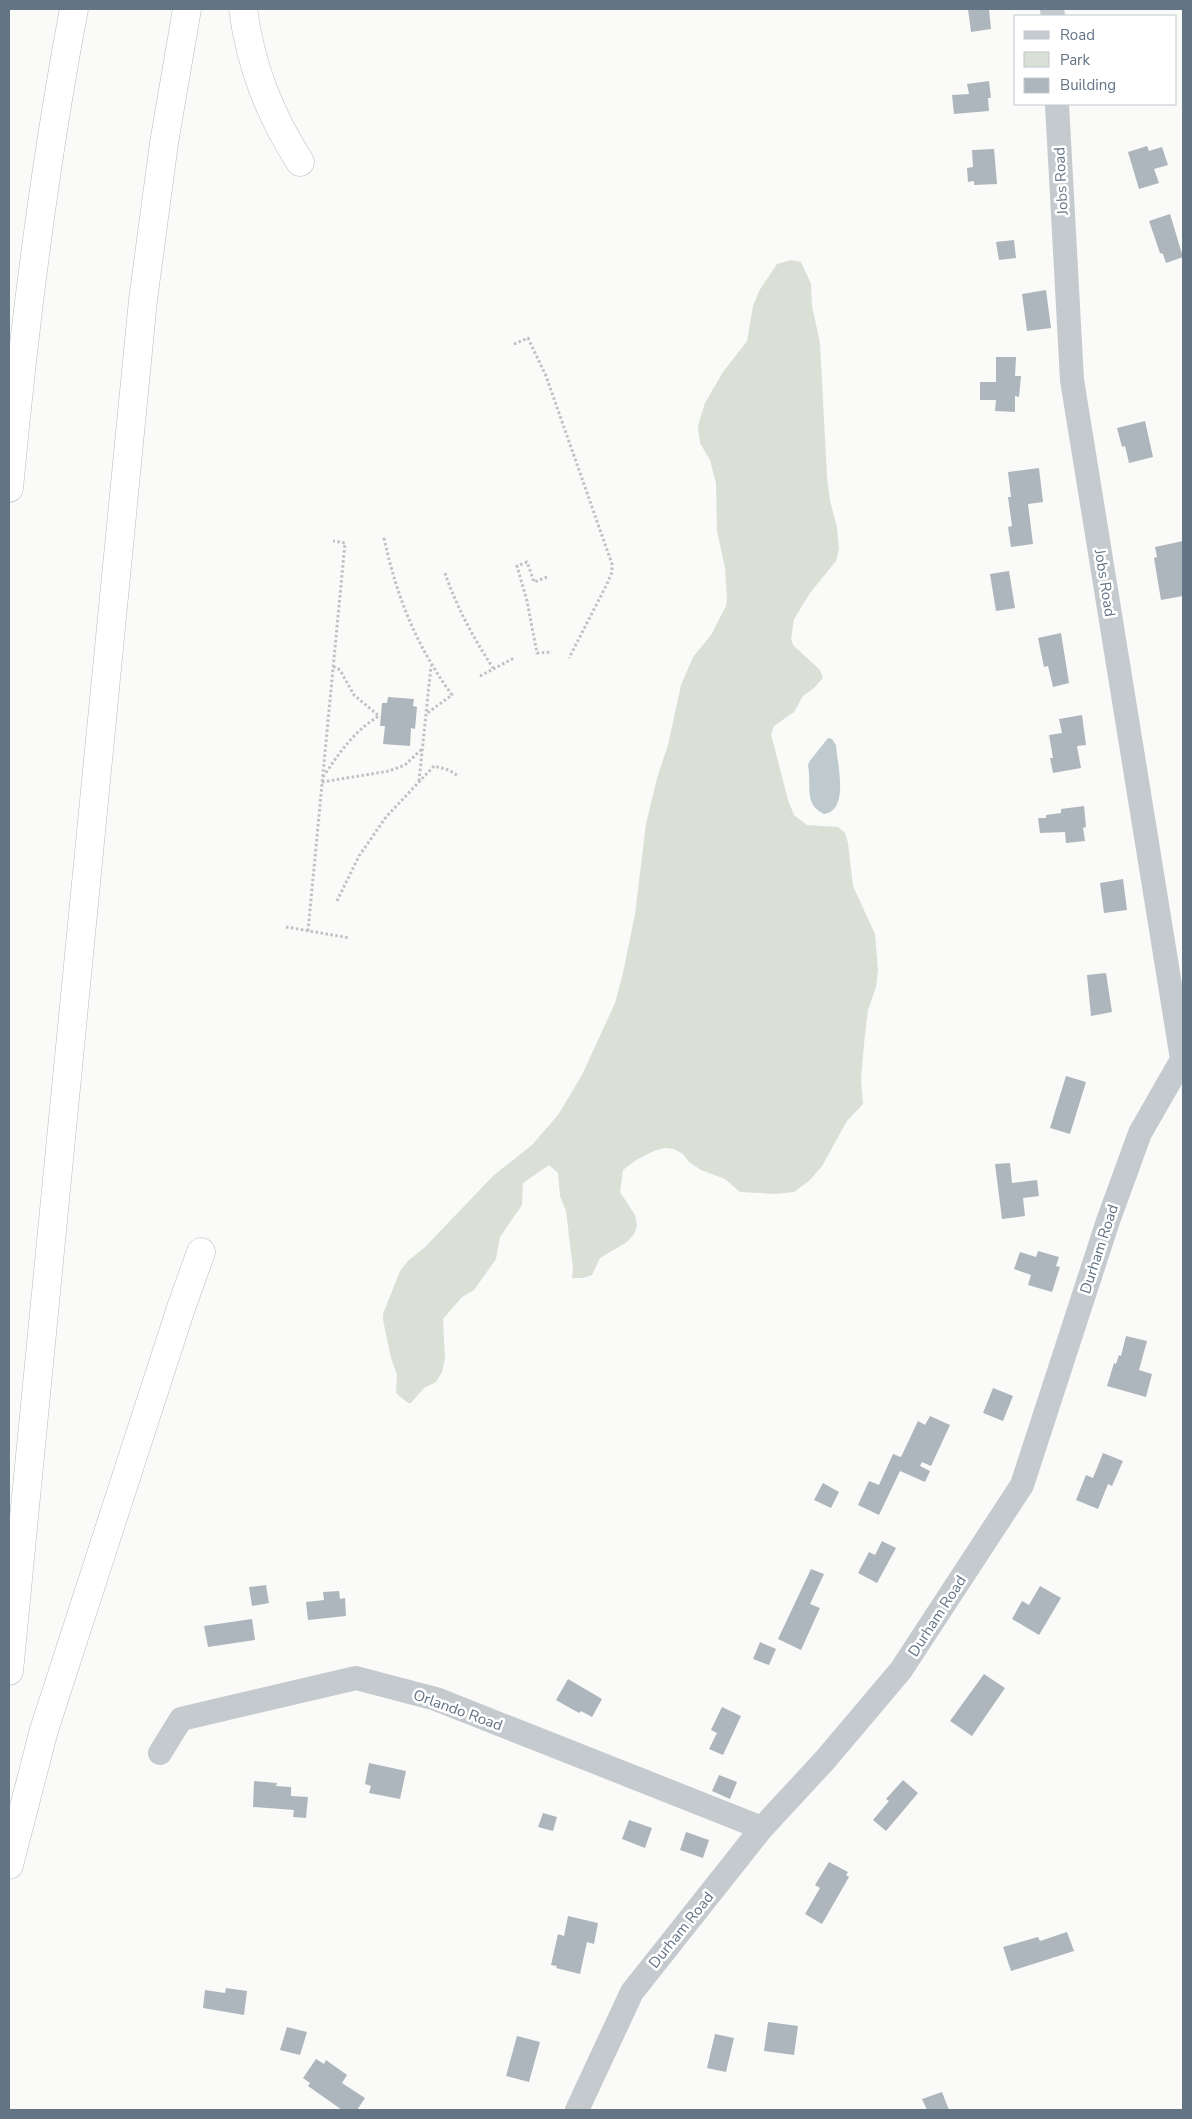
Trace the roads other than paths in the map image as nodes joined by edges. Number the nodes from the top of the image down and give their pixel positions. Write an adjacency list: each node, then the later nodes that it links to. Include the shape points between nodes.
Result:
1 (74, 9): 6 (highway, via 34,261)
2 (187, 9): 9 (highway, via 164,143 143,300)
3 (244, 9): 5 (highway, via 252,56 264,95 277,125)
4 (1057, 105): 7 (street, Jobs Road, via 1072,380)
5 (300, 162)
6 (9, 488)
7 (1183, 1058): 11 (street, Durham Road, via 1140,1133 1022,1485 902,1670)
8 (202, 1252): 12 (highway, via 183,1301 50,1711)
9 (9, 1671)
10 (160, 1754): 11 (street, Orlando Road, via 181,1719 356,1678 436,1699)
11 (762, 1828): 13 (street, Durham Road, via 632,1992)
12 (9, 1864)
13 (577, 2110)

